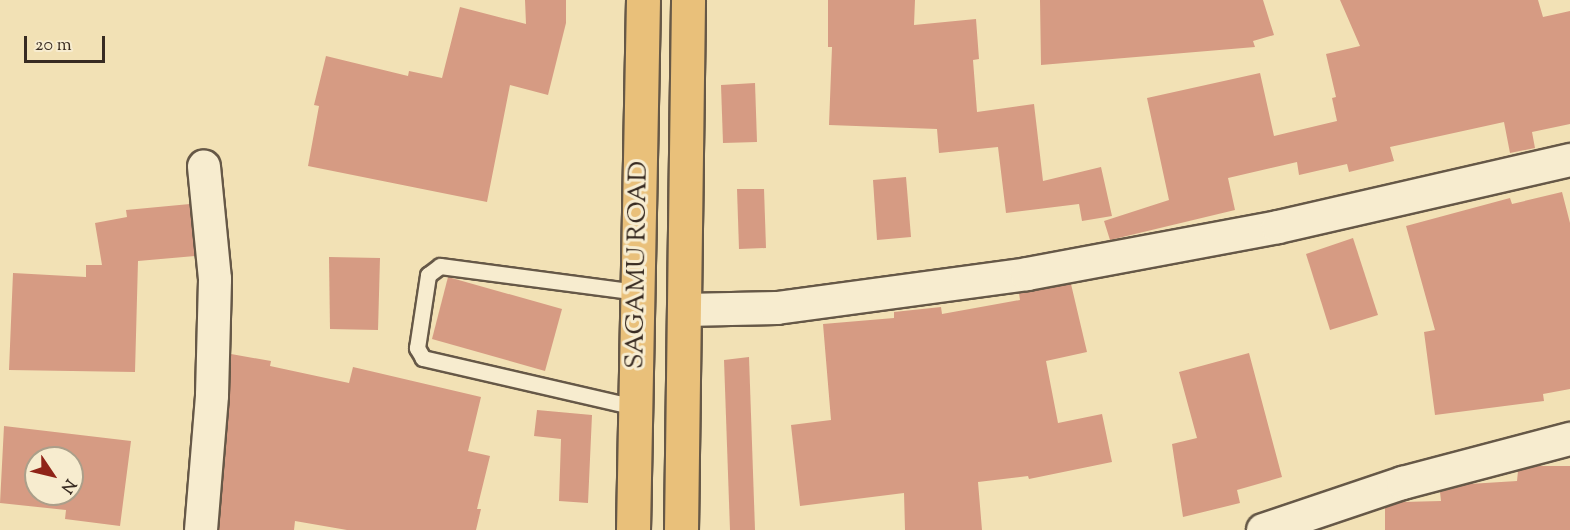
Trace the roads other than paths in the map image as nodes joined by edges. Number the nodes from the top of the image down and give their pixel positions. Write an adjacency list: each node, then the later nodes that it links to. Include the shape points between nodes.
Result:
1 (643, 0): 5 (highway, SAGAMU ROAD)
2 (688, 0): 6 (highway, SAGAMU ROAD)
3 (1570, 160): 6 (street, via 1278,227 1027,274 777,308)
4 (204, 167): 9 (street, via 215,279 212,395)
5 (638, 292): 7 (highway, SAGAMU ROAD); 7 (lane, via 440,266 428,274 417,348 423,358)
6 (685, 310): 11 (highway, SAGAMU ROAD)
7 (635, 407): 10 (highway, SAGAMU ROAD)
8 (1570, 440): 12 (street, via 1403,483)
9 (201, 530)
10 (633, 530)
11 (681, 530)
12 (1263, 530)

